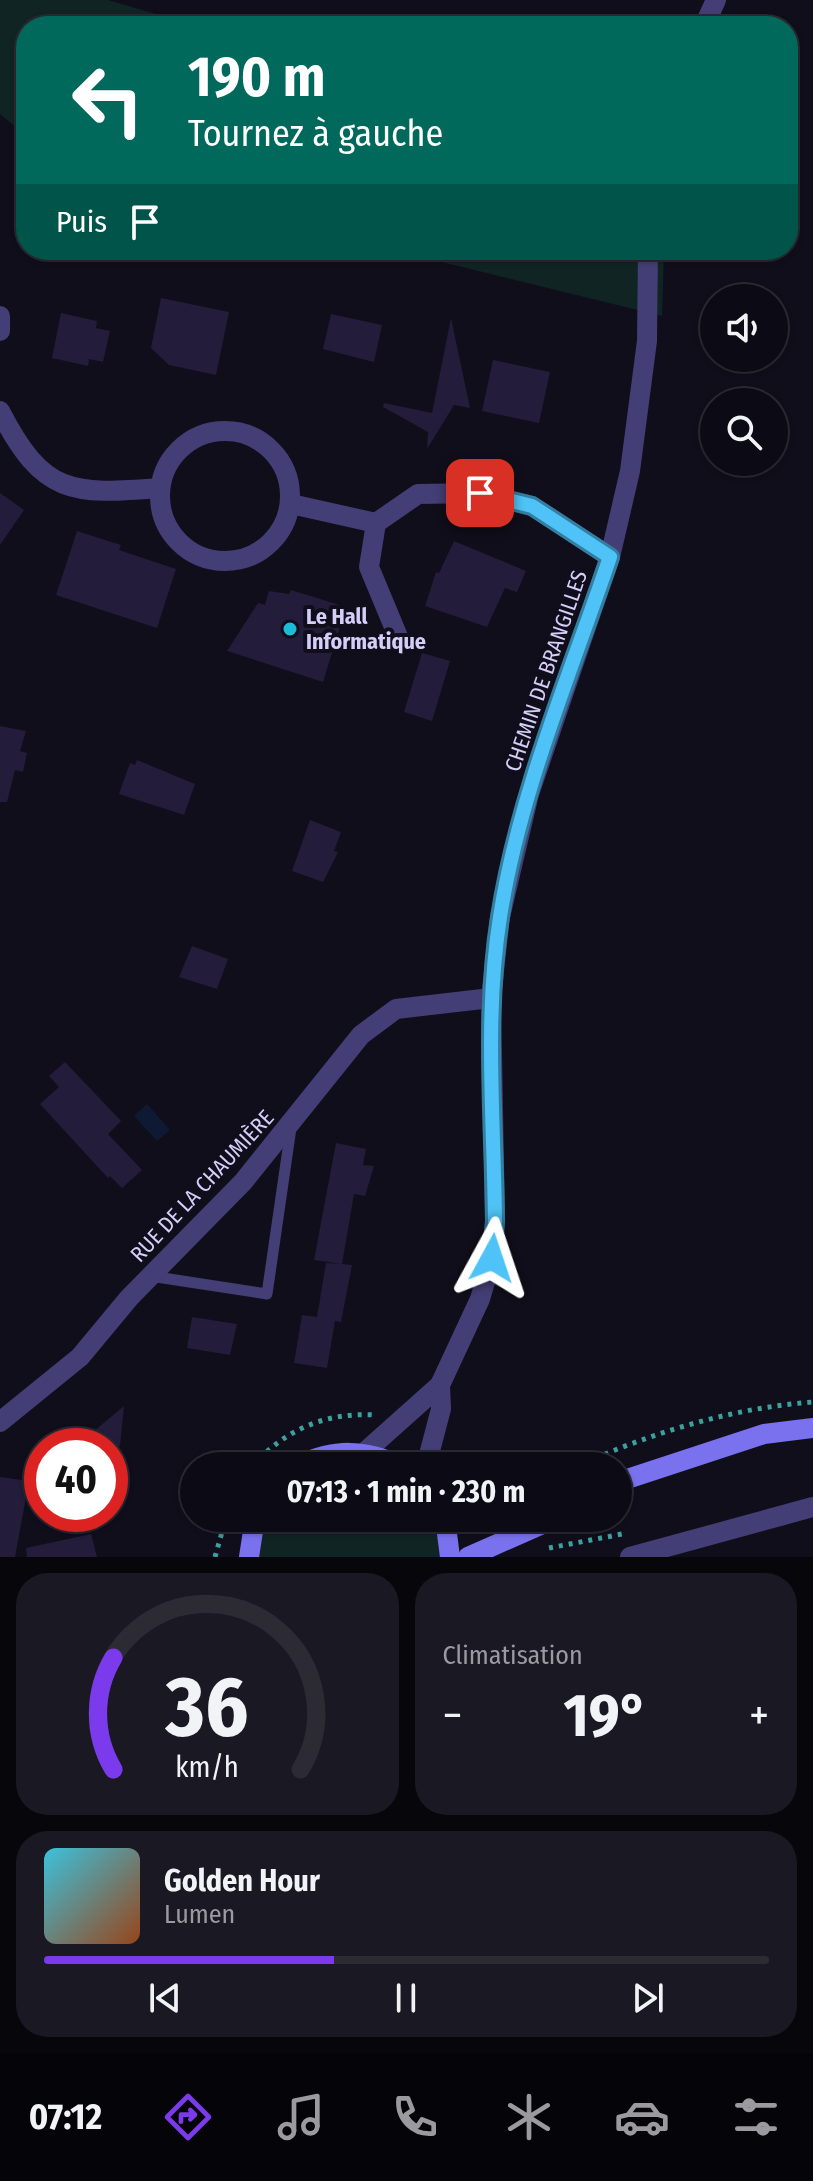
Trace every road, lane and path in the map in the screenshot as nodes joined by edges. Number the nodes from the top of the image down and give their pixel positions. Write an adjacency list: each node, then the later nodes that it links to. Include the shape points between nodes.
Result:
1 (648, 260): 8 (street, CHEMIN DE BRANGILLES, via 647,341 630,471)
2 (0, 316): 3 (street)
3 (0, 331)
4 (0, 411): 5 (street, via 40,472 70,488 98,493)
5 (159, 488): 6 (street, via 166,466 187,442 214,431 246,433 274,451 289,477); 6 (street, via 161,513 175,539 201,558 231,563 257,555 280,534)
6 (291, 504): 7 (street)
7 (376, 523): 8 (street, via 418,494 480,493 532,506); 9 (street, via 369,567)
8 (610, 557): 10 (street, CHEMIN DE BRANGILLES, via 529,794 500,917)
9 (399, 639)
10 (491, 998): 11 (street, RUE DE LA CHAUMIÈRE, via 396,1009 361,1035); 13 (street, CHEMIN DE BRANGILLES, via 492,1258 480,1299)
11 (291, 1127): 12 (street, RUE DE LA CHAUMIÈRE); 12 (lane, via 267,1294)
12 (149, 1276): 16 (street, RUE DE LA CHAUMIÈRE, via 80,1357)
13 (440, 1385): 19 (street, CHEMIN DE BRANGILLES); 20 (street, CHEMIN DE BRANGILLES, via 441,1409)
14 (813, 1402): 21 (path, via 700,1422)
15 (381, 1416): 18 (path, via 316,1420)
16 (0, 1422)
17 (813, 1428): 22 (main road, via 764,1434)
18 (267, 1452)
19 (365, 1452)
20 (430, 1452)
21 (608, 1452)
22 (632, 1477)
23 (813, 1507): 32 (street)
24 (222, 1532): 28 (path)
25 (253, 1532): 29 (main road)
26 (447, 1532): 30 (main road)
27 (524, 1532): 31 (main road)
28 (215, 1557)
29 (249, 1557)
30 (450, 1557)
31 (468, 1557)
32 (630, 1557)

